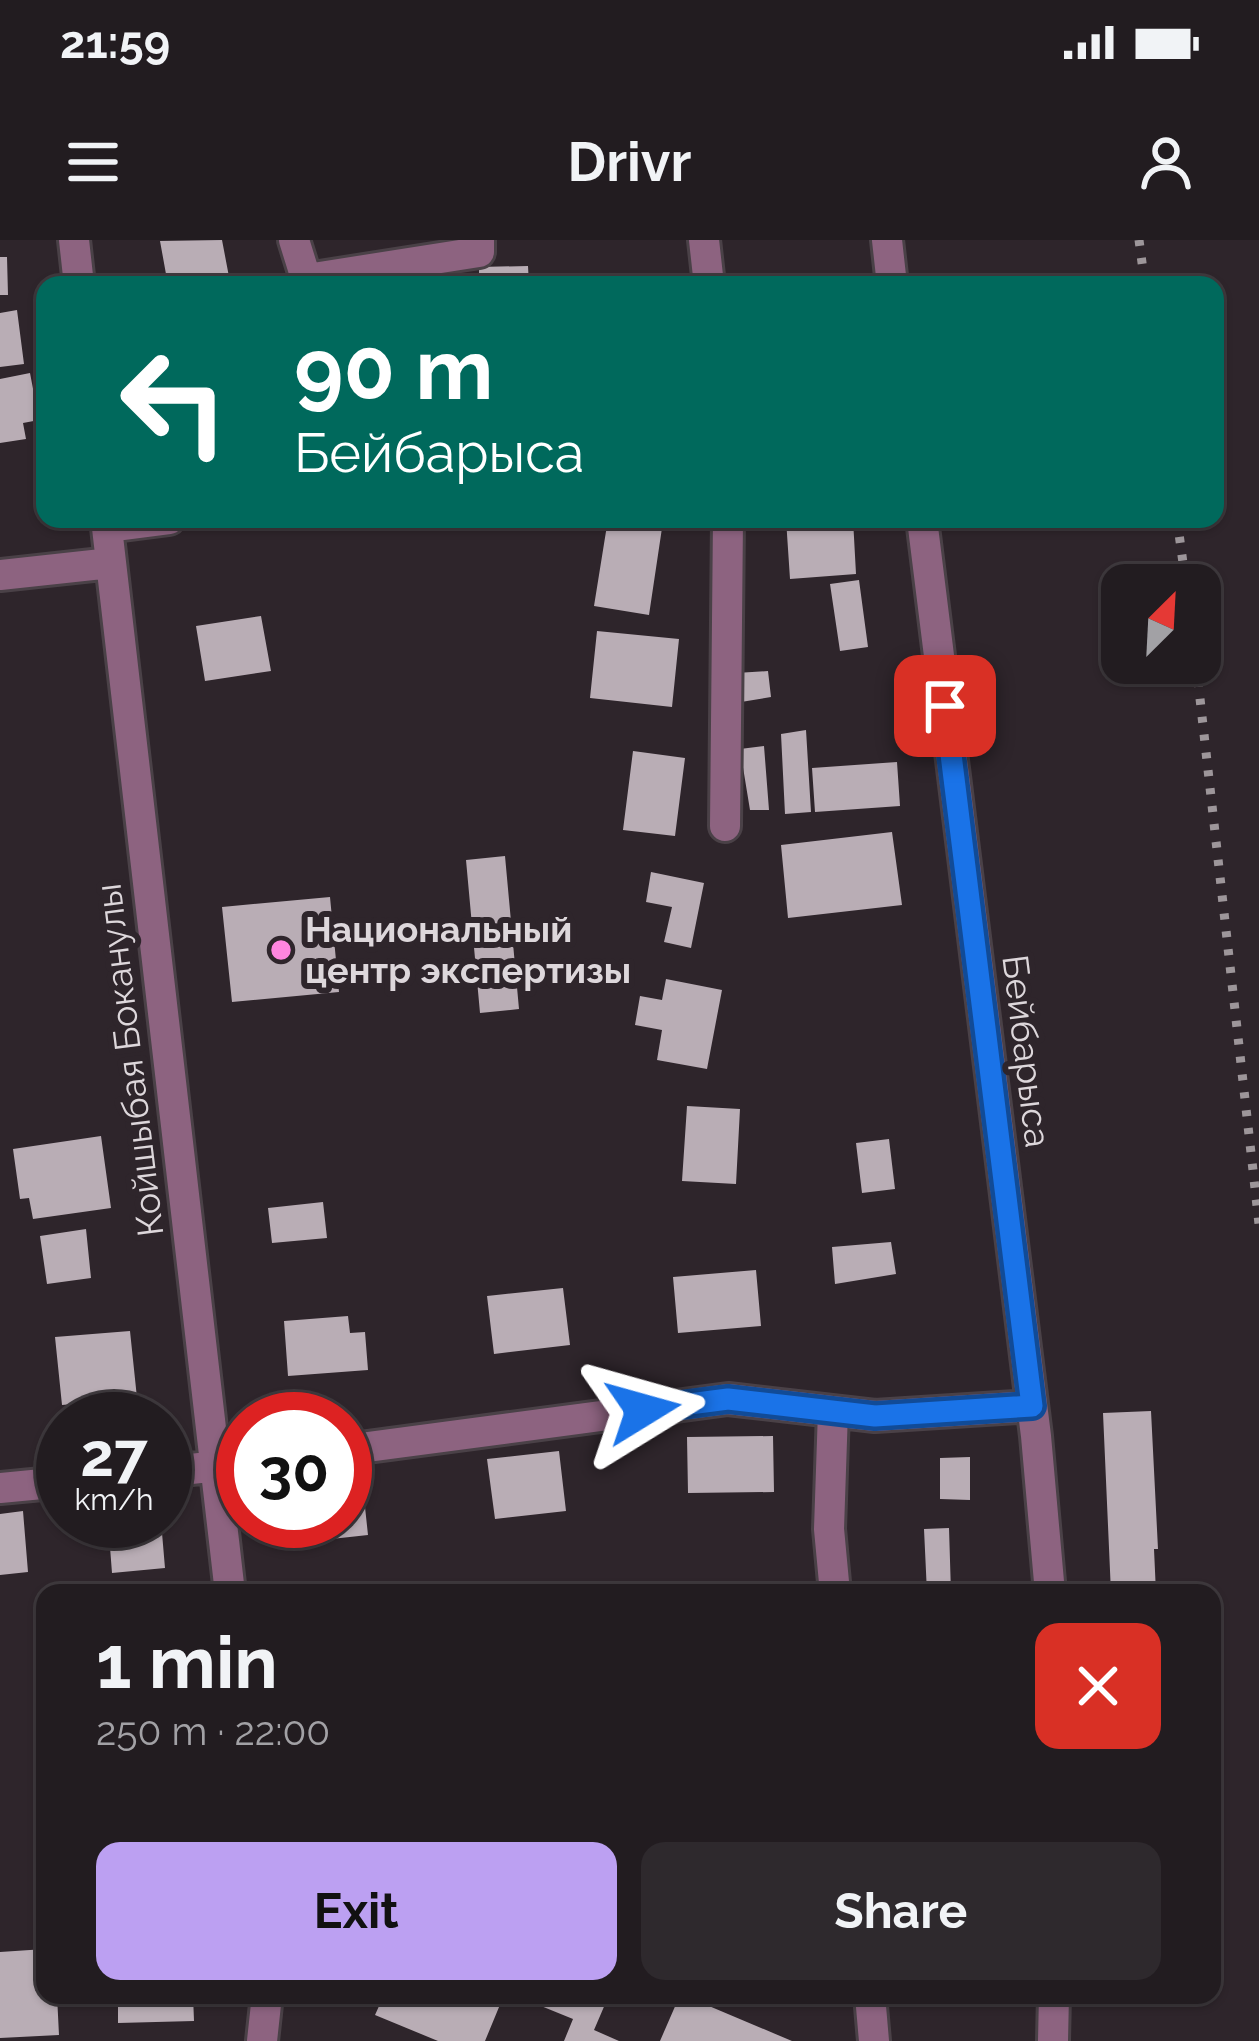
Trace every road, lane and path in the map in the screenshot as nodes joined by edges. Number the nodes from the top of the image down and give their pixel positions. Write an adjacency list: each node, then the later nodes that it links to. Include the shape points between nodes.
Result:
1 (74, 240): 6 (street)
2 (294, 240): 7 (street)
3 (479, 240): 8 (street, via 479,251)
4 (704, 240): 9 (street)
5 (887, 240): 10 (street)
6 (78, 276)
7 (305, 276)
8 (340, 276)
9 (708, 276)
10 (891, 276)
11 (108, 528): 14 (street, Койшыбая Боканулы)
12 (728, 528): 16 (street)
13 (923, 528): 18 (street, Бейбарыса)
14 (112, 563): 15 (street); 17 (street, Койшыбая Боканулы)
15 (0, 575)
16 (725, 826)
17 (220, 1392)
18 (1032, 1406): 19 (street); 26 (street, Бейбарыса)
19 (833, 1412): 20 (street, via 728,1399); 25 (street)
20 (372, 1446)
21 (36, 1485): 22 (street)
22 (0, 1489)
23 (230, 1548): 24 (street, Койшыбая Боканулы)
24 (230, 1584)
25 (834, 1584)
26 (1049, 1584)
27 (266, 2004): 30 (street)
28 (871, 2004): 31 (street)
29 (1054, 2004): 32 (street)
30 (262, 2041)
31 (874, 2041)
32 (1053, 2041)

